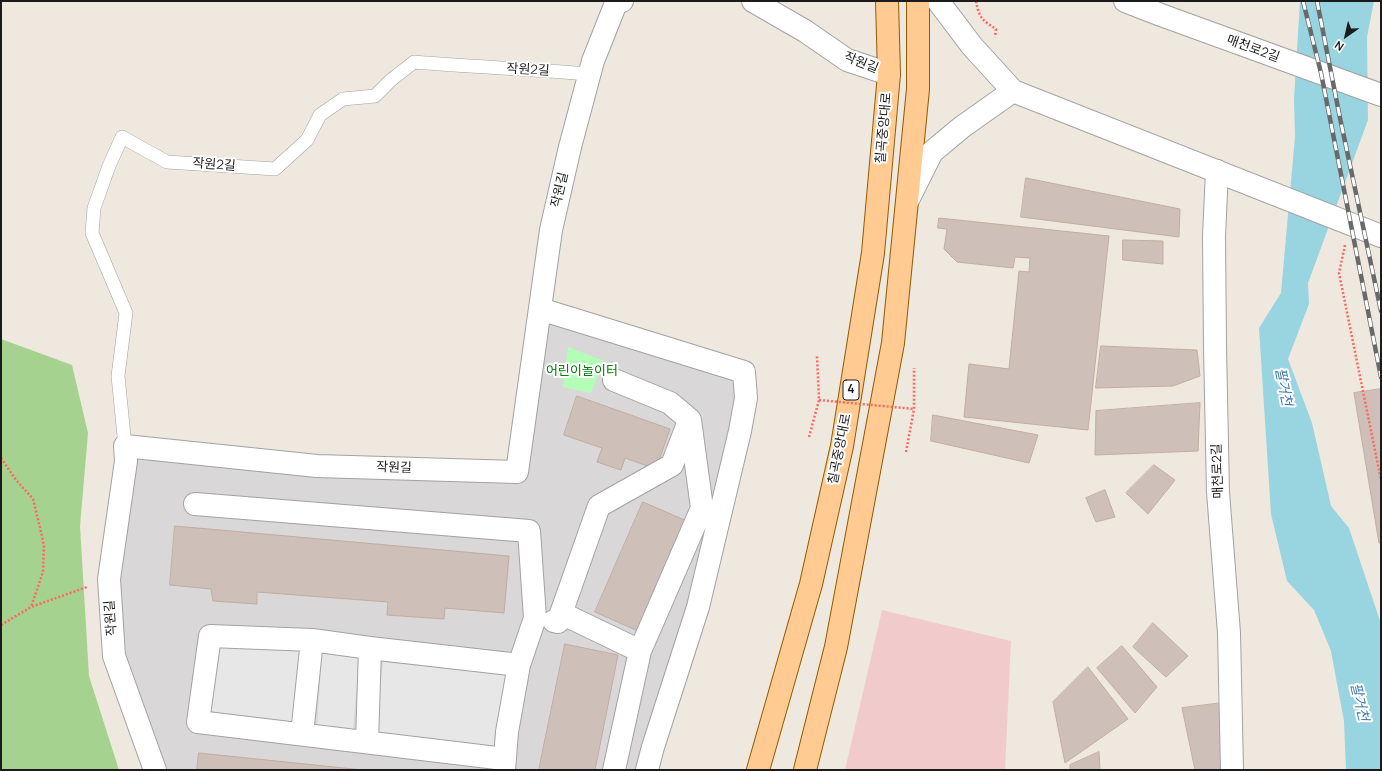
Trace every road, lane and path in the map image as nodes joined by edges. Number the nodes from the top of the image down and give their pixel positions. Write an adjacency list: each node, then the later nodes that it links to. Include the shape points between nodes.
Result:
1 (753, 1): 8 (street, 작원길, via 805,31 847,60)
2 (887, 1): 8 (main road, 칠곡중앙대로 / 4)
3 (918, 1): 12 (main road, via 918,89)
4 (938, 1): 9 (street, via 972,46)
5 (1125, 1): 10 (street, 매천로2길)
6 (617, 2): 7 (street, 작원길)
7 (589, 74): 15 (street, 작원길, via 551,230); 23 (lane, 작원2길, via 414,62 375,96 343,99 320,115 307,140 275,169 167,162 122,137 94,208 92,233 126,313 118,376)
8 (889, 74): 43 (main road, 칠곡중앙대로 / 4, via 873,253 842,446 811,584)
9 (1013, 91): 11 (street); 12 (street, via 932,152)
10 (1381, 95)
11 (1217, 171): 13 (street); 45 (street, 매천로2길, via 1214,236 1218,485 1229,633)
12 (907, 201): 44 (main road, via 891,351 836,647)
13 (1350, 224): 14 (street); 26 (path, via 1339,273)
14 (1381, 236)
15 (540, 309): 23 (street, 작원길, via 517,472 317,466); 42 (street, via 744,372 746,398 740,431 698,607)
16 (817, 356): 19 (path)
17 (914, 368): 20 (path)
18 (614, 380): 21 (street, via 670,403)
19 (819, 400): 20 (path, bridge); 22 (path)
20 (914, 409): 24 (path)
21 (690, 420): 30 (street, via 672,465 599,506); 35 (street, via 702,508)
22 (809, 438)
23 (125, 446): 28 (street, 작원길, via 126,461)
24 (906, 452)
25 (1, 458): 29 (path, via 33,499 44,546 43,572)
26 (1381, 480)
27 (195, 504): 31 (street, via 529,531)
28 (109, 579): 29 (path); 40 (street, 작원길, via 114,656)
29 (31, 607): 32 (path)
30 (561, 613): 31 (street, via 558,622); 35 (street)
31 (535, 618): 36 (street)
32 (1, 625)
33 (312, 640): 34 (street); 37 (street); 37 (street, via 210,636 198,722)
34 (370, 648): 36 (street); 38 (street)
35 (640, 651): 41 (street)
36 (519, 665): 39 (street)
37 (302, 734): 38 (street)
38 (367, 742): 39 (street)
39 (504, 764)
40 (155, 770)
41 (614, 770)
42 (647, 770)
43 (758, 770)
44 (805, 770)
45 (1232, 770)

